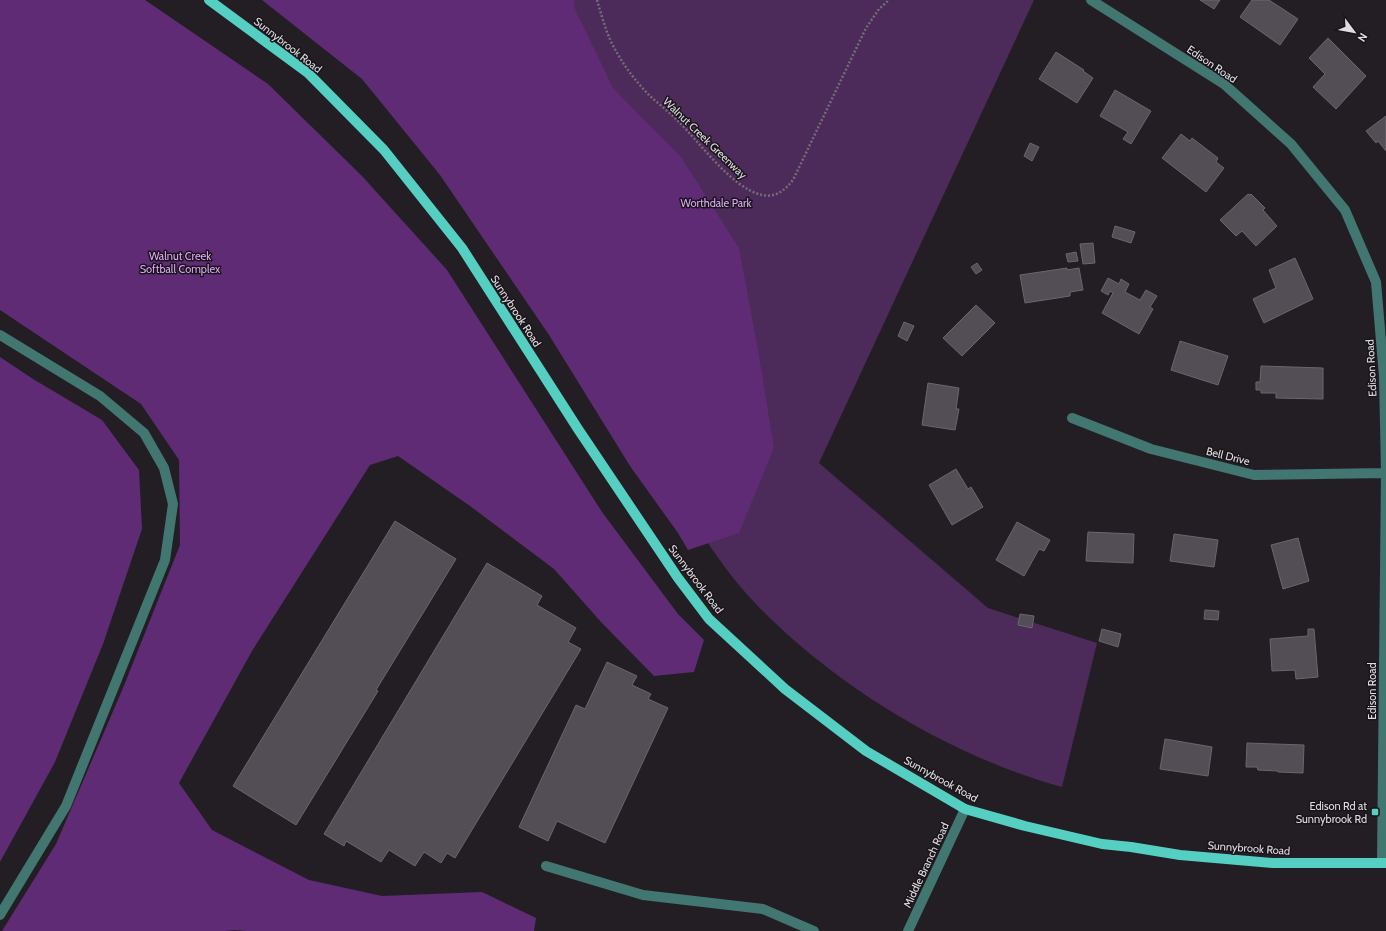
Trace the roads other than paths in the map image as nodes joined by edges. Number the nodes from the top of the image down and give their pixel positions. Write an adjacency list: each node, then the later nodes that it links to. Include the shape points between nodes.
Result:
1 (209, 0): 6 (main road, Sunnybrook Road, via 308,73 384,150 462,248 582,436 678,578 709,619 785,689 866,751)
2 (1091, 0): 5 (street, Edison Road, via 1224,84 1291,144 1345,210 1376,282 1384,376)
3 (0, 335): 9 (street, via 100,396 144,432 164,468 173,504 165,560 66,806)
4 (1072, 418): 5 (street, Bell Drive, via 1151,449 1254,475)
5 (1386, 473): 7 (street, Edison Road)
6 (965, 809): 7 (main road, Sunnybrook Road, via 1102,844 1180,855 1273,863); 11 (street, Middle Branch Road)
7 (1384, 863)
8 (546, 866): 10 (street, via 643,895 763,908)
9 (0, 915)
10 (814, 931)
11 (908, 931)

